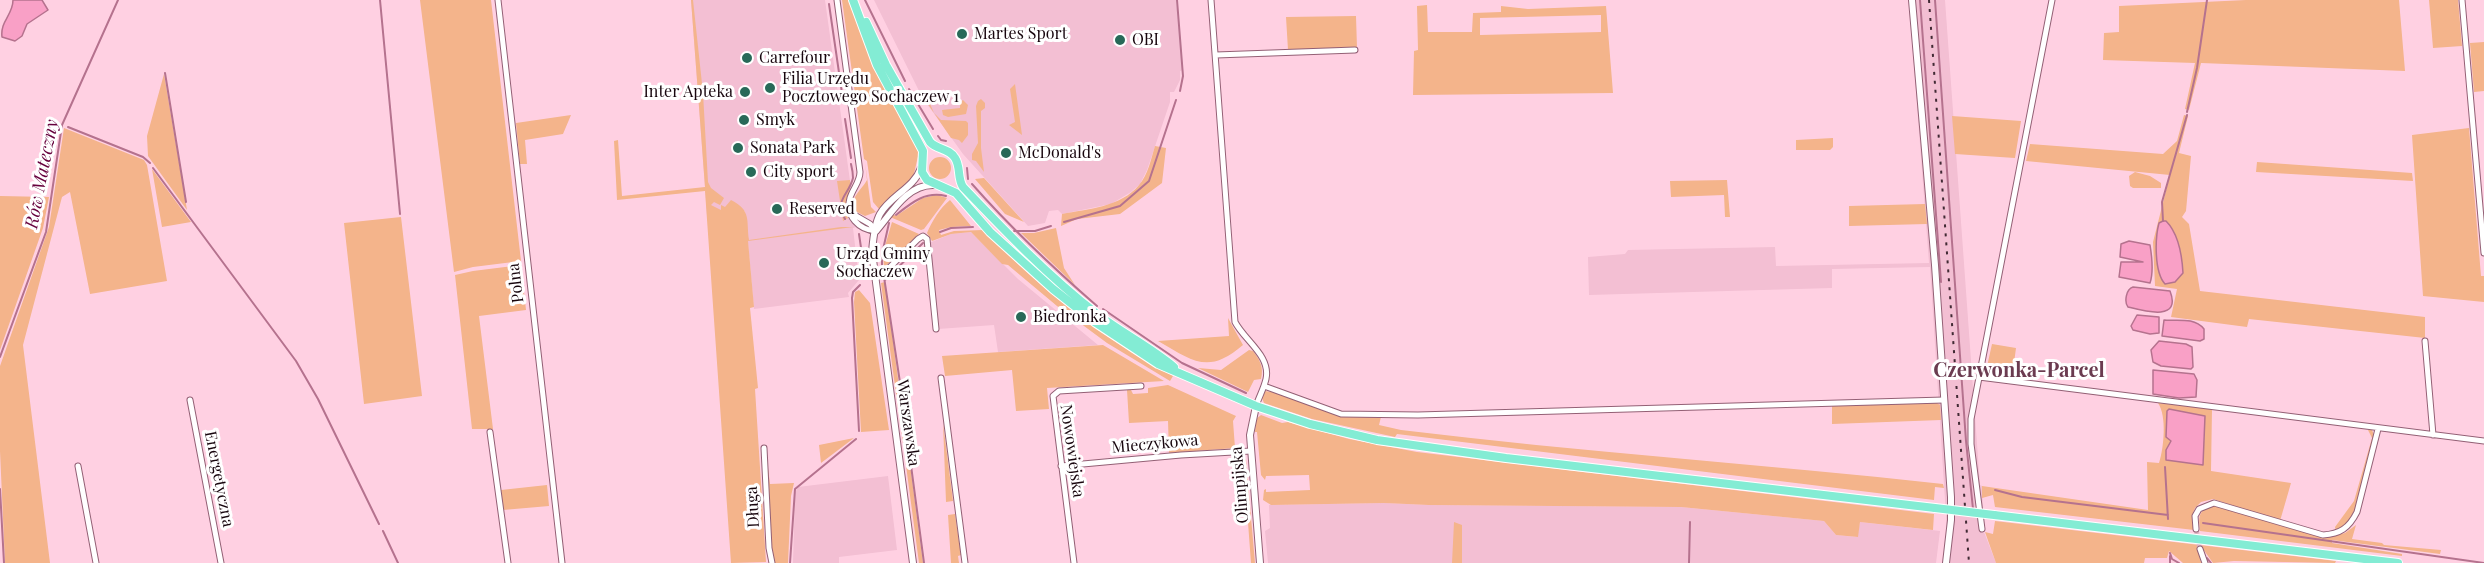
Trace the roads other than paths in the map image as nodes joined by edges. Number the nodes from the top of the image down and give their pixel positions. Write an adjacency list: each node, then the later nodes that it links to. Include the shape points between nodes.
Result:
1 (498, 0): 44 (street, Polna)
2 (837, 0): 14 (street, via 860,172 849,201)
3 (855, 0): 10 (main road, via 886,65); 11 (main road, via 877,65 921,147)
4 (1211, 0): 9 (street)
5 (1912, 0): 28 (street)
6 (2052, 0): 23 (street)
7 (2462, 0): 18 (street)
8 (1355, 50): 9 (street)
9 (1216, 55): 26 (street, via 1235,322 1266,364)
10 (938, 150): 11 (main road, via 930,152); 12 (main road, via 954,156)
11 (922, 163): 13 (main road, via 924,177); 15 (street, via 916,178)
12 (958, 171): 13 (main road, via 950,183); 22 (main road, via 963,187 1026,254 1098,315)
13 (938, 186): 17 (street, via 925,186 909,194); 22 (main road, via 956,193 990,232 1075,307 1138,352)
14 (851, 213): 16 (street); 17 (street, via 859,226)
15 (879, 215): 16 (street); 17 (street, Warszawska)
16 (865, 220): 17 (street)
17 (876, 231): 19 (street, Warszawska)
18 (2484, 253)
19 (874, 273): 20 (street, via 889,268 918,239 927,238); 46 (street, Warszawska)
20 (936, 329)
21 (2426, 340): 32 (street)
22 (1179, 371): 29 (main road)
23 (1979, 377): 30 (street); 39 (street, via 1970,431)
24 (941, 378): 47 (street)
25 (1141, 386): 37 (street, Nowowiejska, via 1055,393 1052,399)
26 (1264, 386): 28 (street, via 1341,414); 29 (street)
27 (190, 400): 42 (street, Energetyczna)
28 (1944, 400): 50 (street, via 1951,520)
29 (1256, 406): 35 (street, Olimpijska, via 1250,425); 52 (main road, bridge, via 1332,430 1399,444)
30 (2378, 429): 32 (street); 38 (street, via 2356,512 2343,530 2323,535 2214,503 2199,509)
31 (490, 432): 43 (street)
32 (2433, 435): 33 (street)
33 (2484, 441)
34 (764, 448): 45 (street, Długa)
35 (1251, 452): 37 (street, Mieczykowa); 49 (street, Olimpijska)
36 (78, 466): 41 (street)
37 (1061, 466): 48 (street, Nowowiejska)
38 (2196, 528)
39 (1982, 529)
40 (2200, 549): 51 (street)
41 (96, 563)
42 (221, 563)
43 (508, 563)
44 (562, 563)
45 (772, 563)
46 (913, 563)
47 (965, 563)
48 (1074, 563)
49 (1260, 563)
50 (1946, 563)
51 (2205, 563)
52 (2398, 563)

